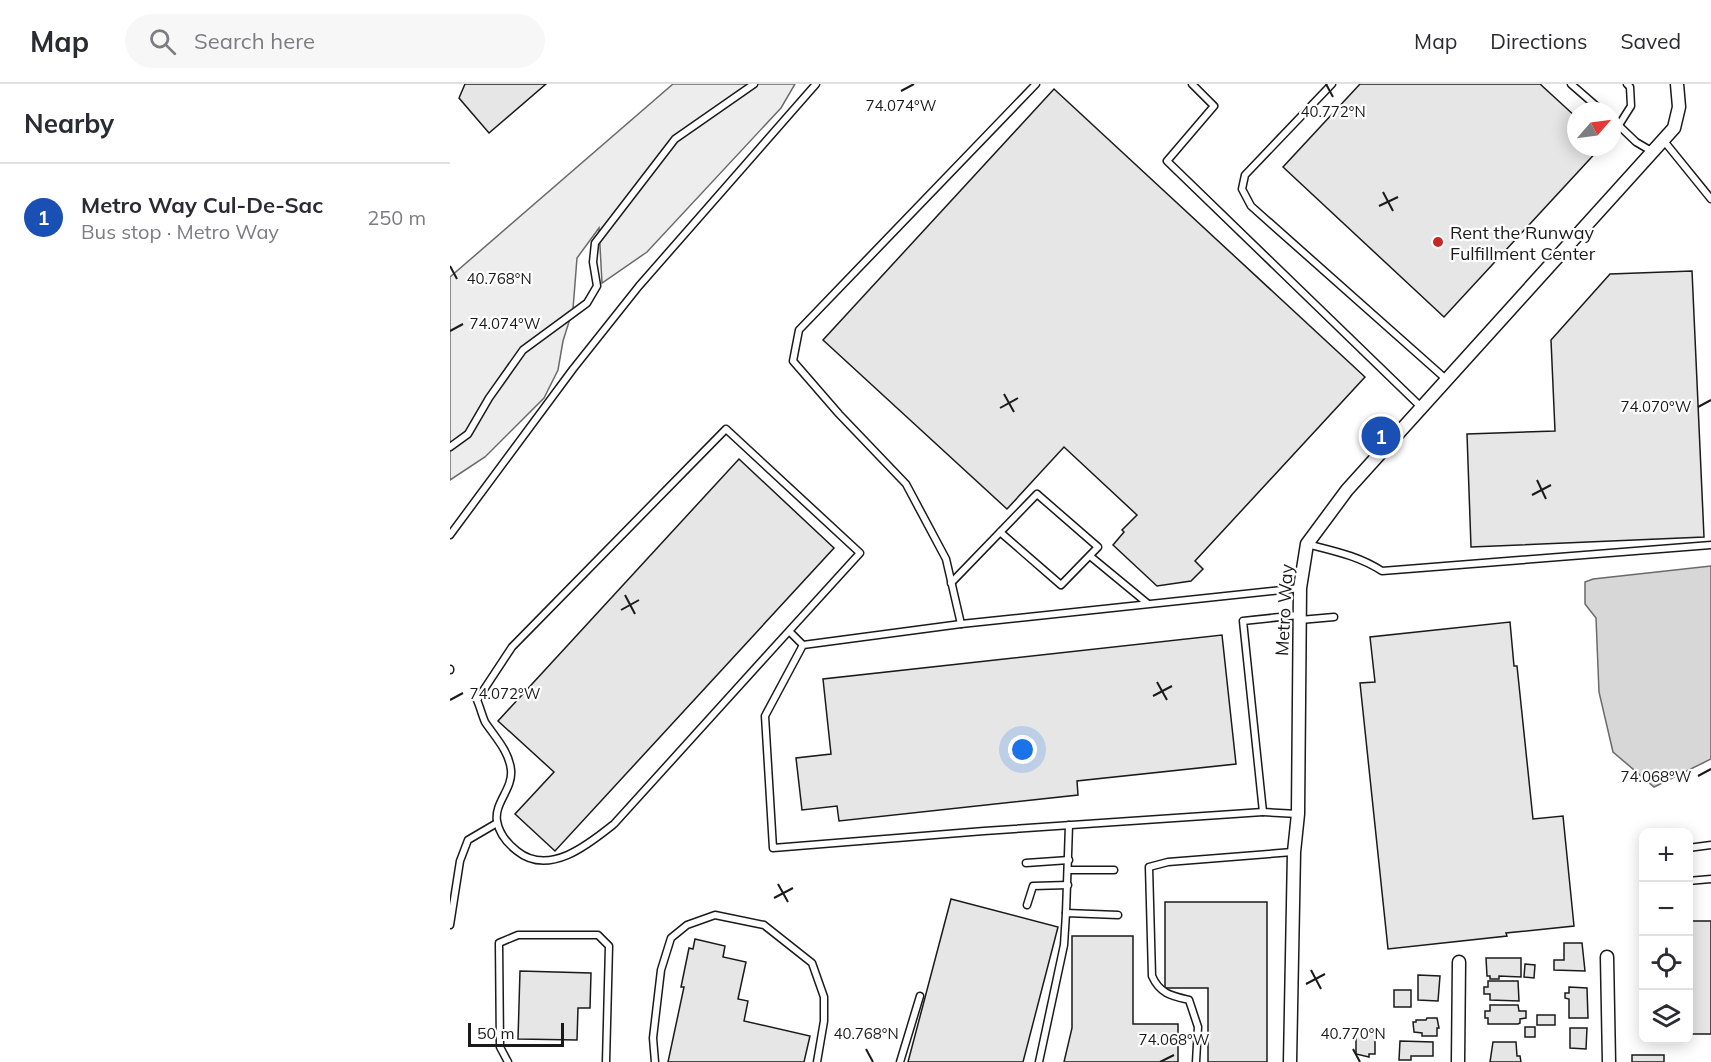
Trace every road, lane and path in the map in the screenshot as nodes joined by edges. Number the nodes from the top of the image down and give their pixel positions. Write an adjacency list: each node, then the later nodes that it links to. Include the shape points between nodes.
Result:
1 (754, 84): 17 (lane, via 675,139 595,243 597,286 587,303 523,350 468,434)
2 (816, 84): 19 (lane, via 639,286)
3 (1036, 84): 23 (lane, via 799,330 793,361 906,484 946,559)
4 (1194, 84): 16 (lane, via 1214,106 1167,161)
5 (1332, 84): 15 (lane, via 1245,175 1242,189 1251,206)
6 (1571, 84): 9 (lane)
7 (1627, 84): 10 (lane, via 1631,106)
8 (1677, 84): 12 (street, Metro Way, via 1679,107 1674,128)
9 (1592, 102)
10 (1621, 122)
11 (1621, 127): 13 (lane)
12 (1664, 141): 13 (street, Metro Way); 14 (lane)
13 (1653, 152): 15 (street, Metro Way)
14 (1711, 199)
15 (1447, 380): 16 (street, Metro Way)
16 (1422, 407): 20 (street, Metro Way, via 1347,490)
17 (450, 447)
18 (1000, 532): 22 (lane, via 1061,585); 22 (lane, via 1037,494 1098,547); 23 (lane)
19 (450, 535)
20 (1307, 544): 21 (lane, via 1353,555 1382,571); 24 (street, Metro Way)
21 (1711, 545)
22 (1090, 556): 25 (lane)
23 (951, 583): 28 (lane)
24 (1300, 588): 25 (lane); 27 (street, Metro Way)
25 (1147, 603): 28 (lane)
26 (1334, 617): 27 (lane)
27 (1299, 618): 31 (lane, via 1244,621); 32 (street, Metro Way)
28 (961, 624): 30 (lane)
29 (789, 632): 30 (lane); 33 (lane, via 614,824 587,845 564,857 533,860 508,844); 33 (lane, via 860,553 726,429 512,647 477,700 484,720 508,757 511,771 497,809)
30 (803, 645): 34 (lane, via 765,716 773,848)
31 (1263, 812): 32 (lane); 34 (lane)
32 (1298, 814): 37 (street, Metro Way)
33 (497, 823): 48 (lane, via 468,840 460,861)
34 (1069, 825): 38 (lane)
35 (1711, 845): 36 (lane)
36 (1693, 847)
37 (1294, 852): 58 (lane, via 1167,862 1149,867 1152,976 1156,986 1189,1000 1198,1027); 59 (street, Metro Way)
38 (1069, 860): 39 (lane); 40 (lane)
39 (1026, 863)
40 (1069, 870): 41 (lane); 44 (lane)
41 (1114, 870)
42 (1711, 879): 43 (lane)
43 (1693, 881)
44 (1068, 885): 45 (lane, via 1033,886); 46 (lane)
45 (1027, 905)
46 (1066, 913): 47 (lane); 57 (lane, via 1064,945)
47 (1118, 915)
48 (450, 925)
49 (1607, 957): 61 (street)
50 (1460, 962): 60 (street)
51 (920, 996): 56 (lane)
52 (508, 1062): 53 (lane, via 500,1047 500,943 518,935 598,935 609,946)
53 (606, 1062)
54 (655, 1062): 55 (lane, via 653,1038 661,970 671,938 687,926 715,915 764,925 812,963 824,997)
55 (816, 1062)
56 (900, 1062)
57 (1039, 1062)
58 (1196, 1062)
59 (1290, 1062)
60 (1458, 1062)
61 (1609, 1062)

